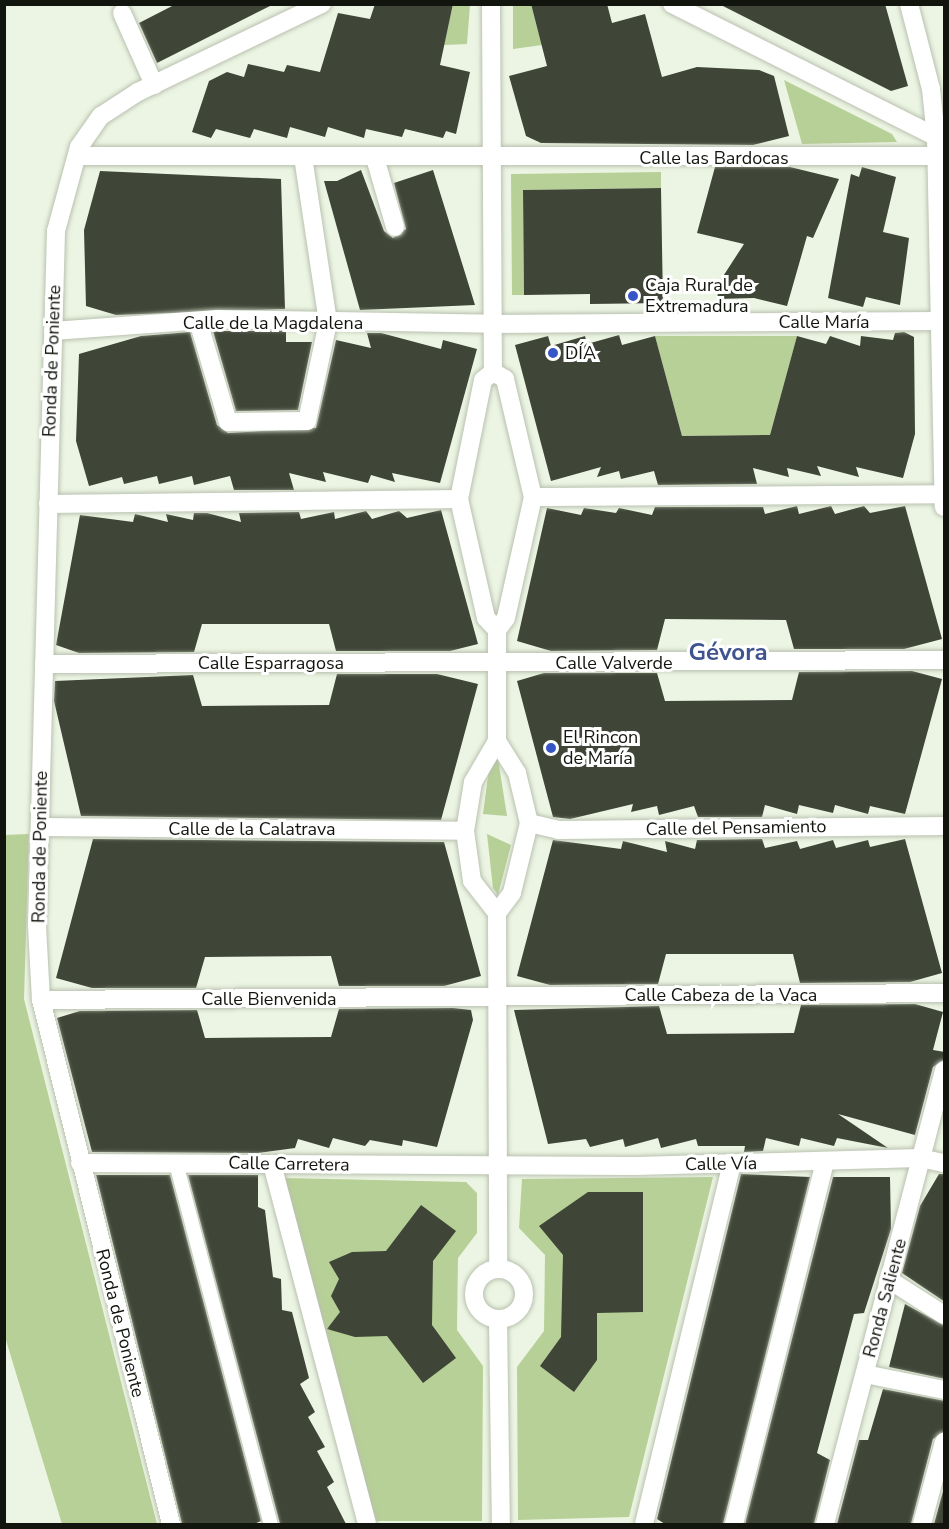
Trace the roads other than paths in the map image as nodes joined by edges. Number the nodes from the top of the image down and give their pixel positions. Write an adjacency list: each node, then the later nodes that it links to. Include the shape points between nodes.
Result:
1 (322, 4): 6 (street, Ronda de Poniente)
2 (491, 4): 15 (street)
3 (672, 4): 5 (street)
4 (909, 4): 9 (street)
5 (693, 10): 10 (street)
6 (292, 12): 8 (street, Ronda de Poniente)
7 (122, 13): 8 (street)
8 (154, 85): 11 (street, Ronda de Poniente, via 101,116)
9 (938, 87): 10 (street)
10 (936, 137): 12 (street)
11 (77, 156): 13 (street, Calle las Bardocas); 23 (street, Ronda de Poniente, via 56,231)
12 (936, 156): 15 (street, Calle las Bardocas); 16 (street)
13 (303, 157): 14 (street, Calle las Bardocas); 21 (street)
14 (375, 158): 15 (street, Calle las Bardocas); 17 (street)
15 (492, 159): 22 (street)
16 (941, 192): 18 (street)
17 (395, 226)
18 (942, 293): 20 (street)
19 (198, 321): 21 (street, Calle de la Magdalena); 21 (street, via 228,423 307,421); 23 (street, Calle de la Magdalena)
20 (939, 321): 22 (street, Calle María); 25 (street)
21 (328, 322): 22 (street, Calle de la Magdalena)
22 (493, 324): 24 (street)
23 (53, 331): 29 (street, Ronda de Poniente)
24 (493, 372): 27 (street, via 505,379); 28 (street, via 483,380)
25 (942, 393): 26 (street)
26 (944, 494): 27 (street); 30 (street)
27 (533, 498): 31 (street, via 506,618)
28 (459, 499): 29 (street); 31 (street, via 486,618)
29 (48, 504): 34 (street, Ronda de Poniente)
30 (945, 507)
31 (497, 630): 33 (street)
32 (945, 660): 33 (street, Calle Valverde)
33 (499, 662): 34 (street, Calle Esparragosa); 35 (street)
34 (44, 664): 38 (street, Ronda de Poniente)
35 (497, 741): 36 (street, via 518,773); 39 (street, via 473,782)
36 (529, 823): 37 (street, Calle del Pensamiento, via 559,830); 40 (street, via 512,893)
37 (945, 826)
38 (40, 827): 39 (street, Calle de la Calatrava); 43 (street, Ronda de Poniente)
39 (465, 831): 40 (street, via 472,881)
40 (497, 913): 42 (street)
41 (945, 993): 42 (street, Calle Cabeza de la Vaca)
42 (497, 996): 43 (street, Calle Bienvenida); 52 (street)
43 (41, 1000): 47 (street, Ronda de Poniente)
44 (945, 1071): 45 (street, Ronda Saliente)
45 (920, 1158): 46 (street, Calle Vía); 49 (street, Calle Vía); 54 (street, Ronda Saliente)
46 (825, 1162): 51 (street, Calle Vía); 65 (street)
47 (80, 1163): 48 (street, Calle Carretera); 60 (street, Ronda de Poniente)
48 (176, 1163): 50 (street, Calle Carretera); 61 (street)
49 (945, 1163)
50 (272, 1164): 52 (street, Calle Carretera); 62 (street)
51 (732, 1164): 52 (street, Calle Vía); 64 (street)
52 (498, 1166): 53 (street)
53 (498, 1269): 56 (street, via 484,1274 474,1294 478,1308); 56 (street, via 517,1277 523,1298 517,1310)
54 (891, 1281): 55 (street); 57 (street, Ronda Saliente)
55 (945, 1315)
56 (498, 1319): 63 (street)
57 (866, 1374): 58 (street); 66 (street, Ronda Saliente)
58 (945, 1390)
59 (943, 1453): 67 (street)
60 (171, 1524)
61 (271, 1524)
62 (367, 1524)
63 (501, 1524)
64 (644, 1524)
65 (734, 1524)
66 (825, 1524)
67 (922, 1524)

